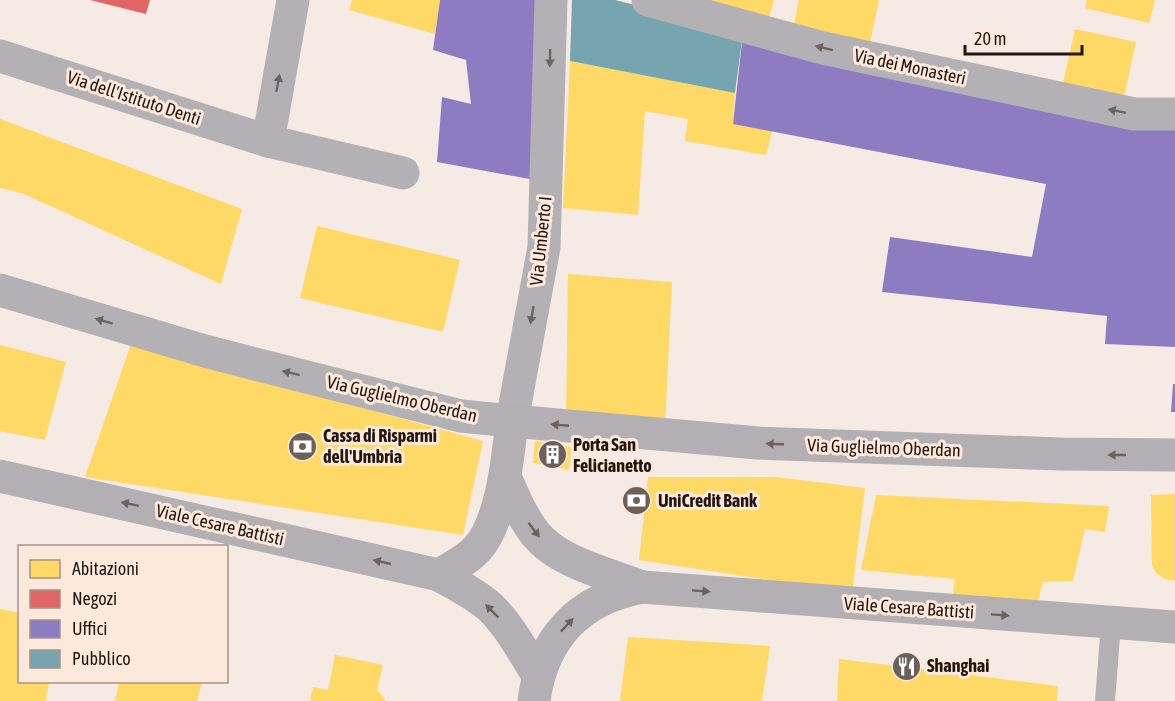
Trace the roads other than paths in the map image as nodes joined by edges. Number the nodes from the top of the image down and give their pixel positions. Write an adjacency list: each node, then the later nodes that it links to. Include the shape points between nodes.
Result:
1 (292, 0): 6 (street, one-way to 1)
2 (551, 0): 9 (street, Via Umberto I, one-way to 9, via 544,247)
3 (648, 0): 5 (street, Via dei Monasteri, one-way to 3, via 1134,114 823,48)
4 (0, 56): 6 (street, Via dell'Istituto Denti)
5 (1175, 114)
6 (268, 141): 7 (street, Via dell'Istituto Denti)
7 (403, 173)
8 (0, 290): 9 (street, Via Guglielmo Oberdan, one-way to 8, via 461,416 259,365)
9 (512, 421): 10 (main road, Via Guglielmo Oberdan, one-way to 9, via 758,443); 12 (main road, Via Umberto I)
10 (1175, 455)
11 (0, 476): 13 (main road, Viale Cesare Battisti, one-way to 11)
12 (506, 479): 13 (main road, via 487,534 478,548); 14 (main road, Viale Cesare Battisti, one-way to 14, via 546,546 564,557)
13 (439, 575): 17 (main road, Viale Cesare Battisti, one-way to 13, via 507,625 489,606)
14 (642, 587): 15 (main road, Viale Cesare Battisti, one-way to 15); 17 (main road, Viale Cesare Battisti, one-way to 14, via 555,639 576,616 605,598)
15 (1111, 623): 16 (main road, Viale Cesare Battisti); 18 (lane)
16 (1175, 627)
17 (536, 688)
18 (1105, 701)

